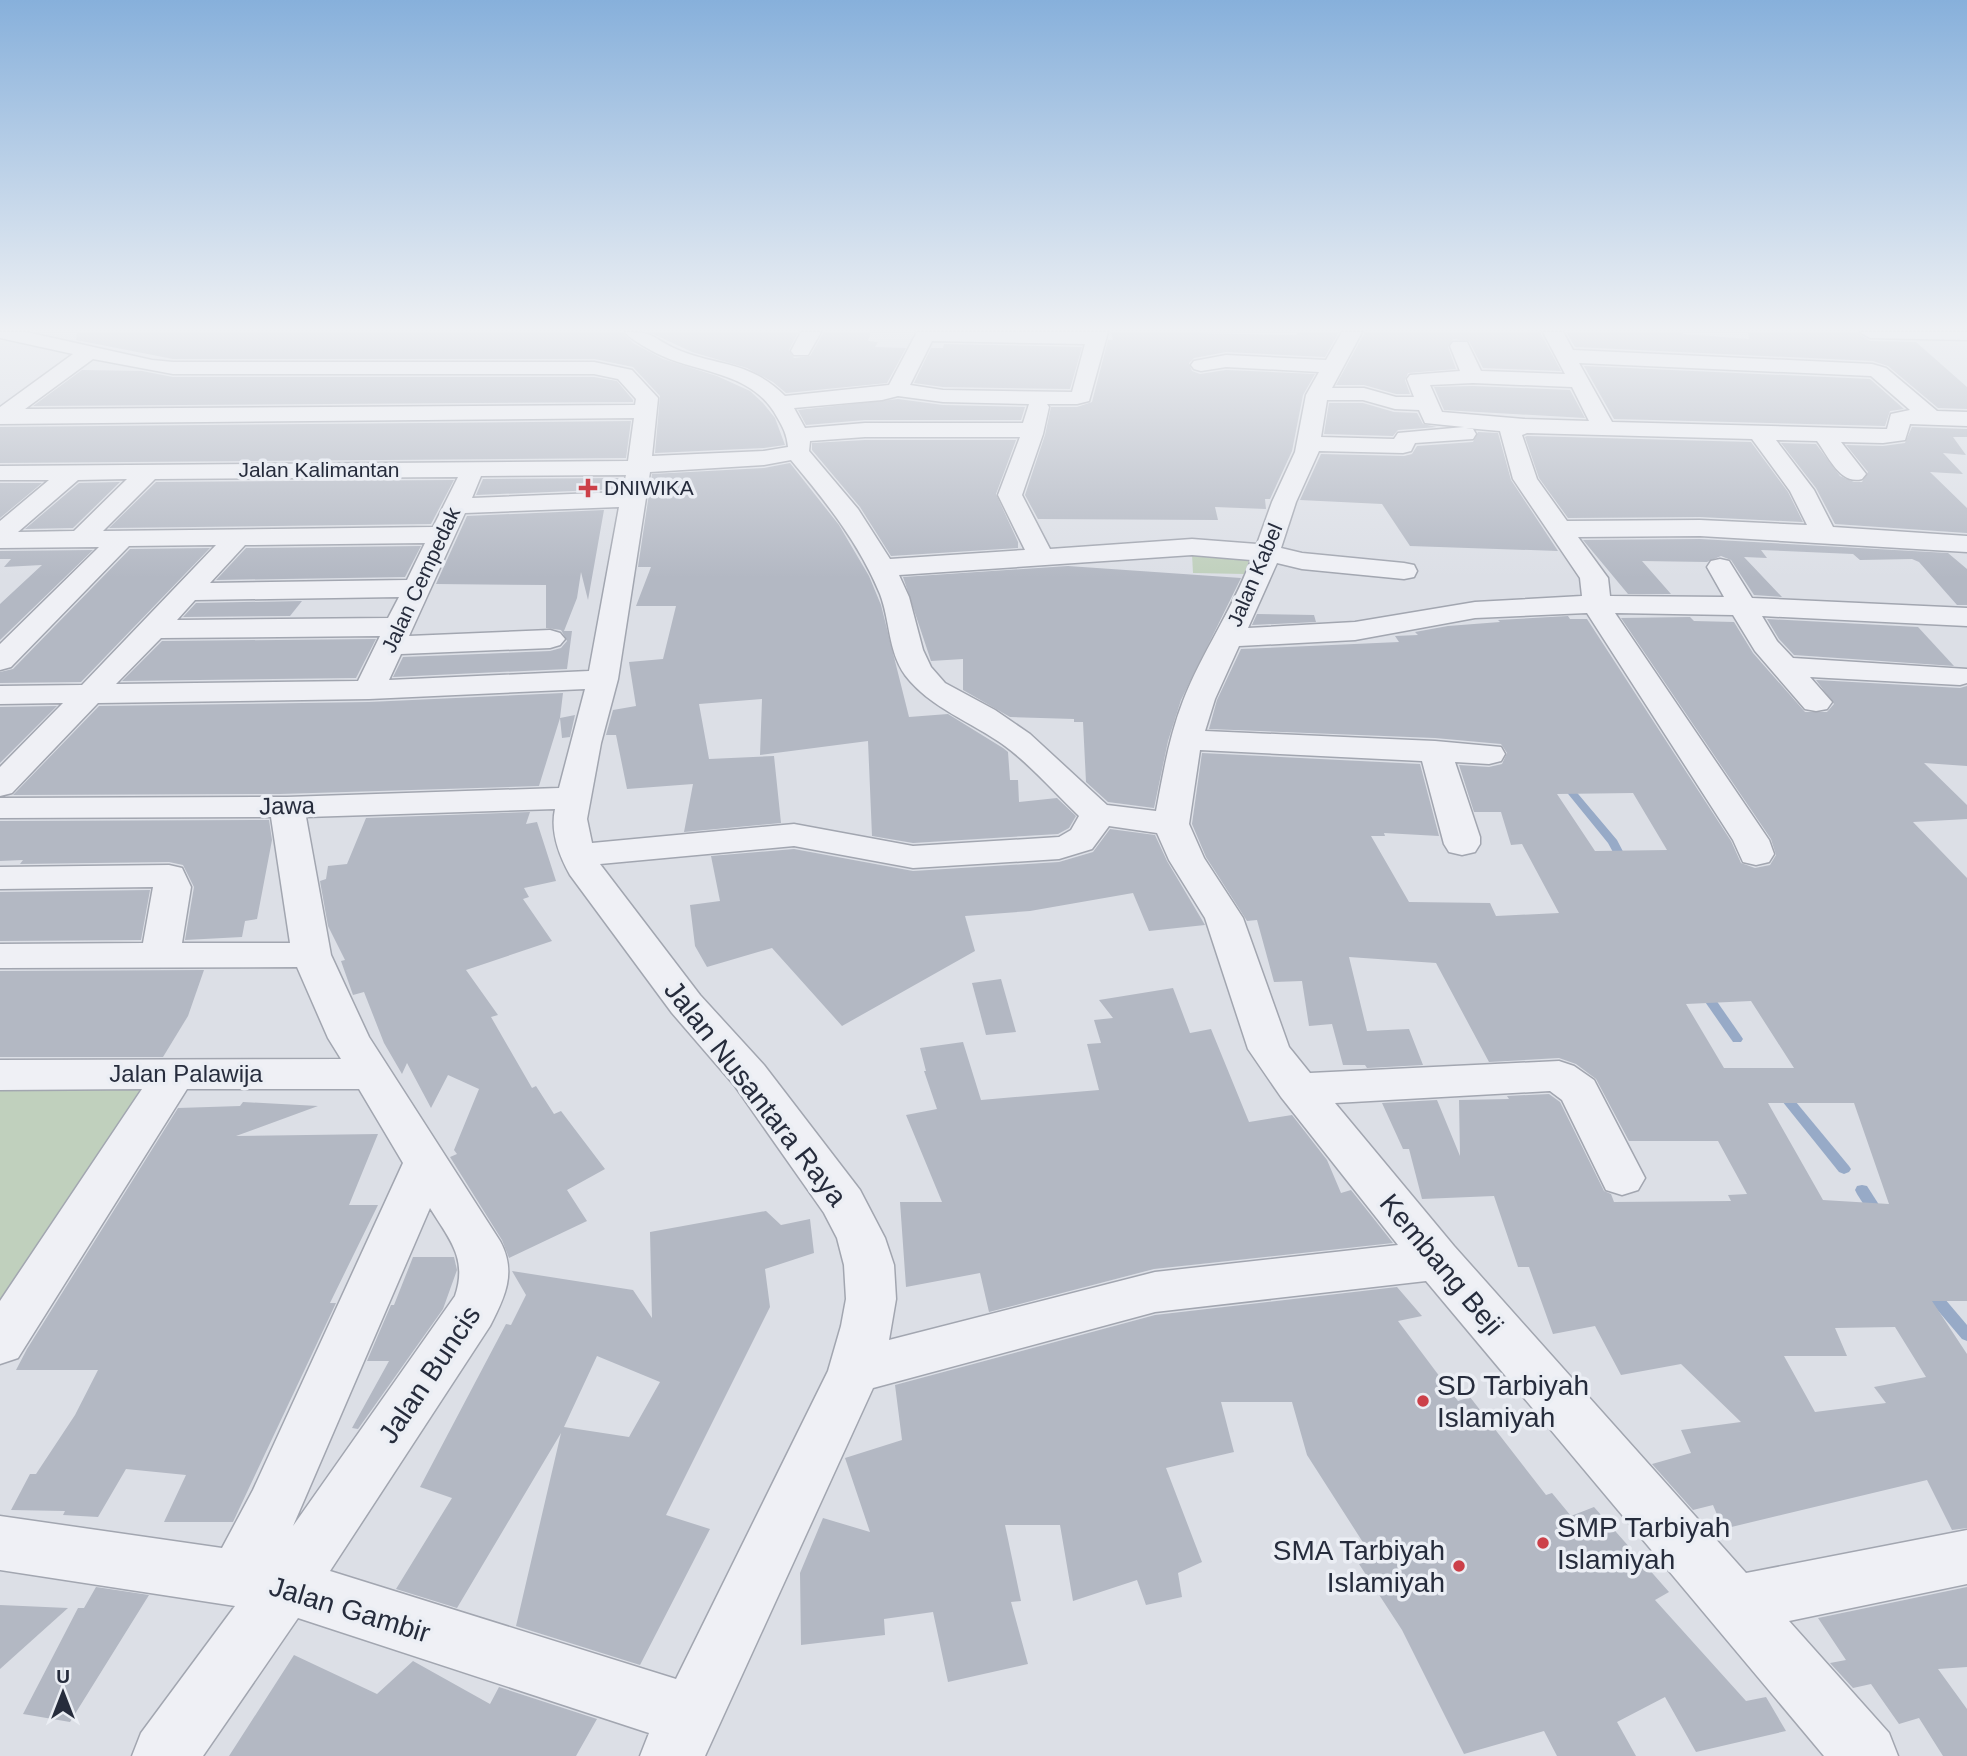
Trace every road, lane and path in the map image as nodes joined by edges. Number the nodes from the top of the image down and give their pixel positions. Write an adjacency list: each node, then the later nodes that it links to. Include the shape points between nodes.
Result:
1 (407, 414): 9 (street)
2 (647, 414): 25 (street, Jalan Nusantara Raya)
3 (785, 414): 18 (street)
4 (1037, 414): 14 (street)
5 (1314, 414): 19 (street, Jalan Kabel)
6 (1430, 414): 15 (street, via 1436,419 1503,422)
7 (1597, 414): 13 (street)
8 (1926, 414): 11 (street)
9 (321, 415): 10 (street)
10 (1, 416)
11 (1928, 416): 12 (street); 17 (street, via 1899,419 1897,435)
12 (1967, 419)
13 (1604, 428): 15 (street); 16 (street, via 1647,439)
14 (1033, 430): 18 (street, via 865,430); 37 (street, via 1010,495)
15 (1518, 431): 19 (street, via 1410,437 1403,446); 27 (street, via 1525,480)
16 (1758, 432): 17 (street); 29 (street, via 1802,490)
17 (1823, 434): 24 (street)
18 (797, 443): 25 (street, via 779,457); 39 (street)
19 (1308, 444): 36 (street, Jalan Kabel)
20 (473, 469): 21 (street, Jalan Kalimantan); 25 (street, Jalan Kalimantan); 26 (street, Jalan Cempedak)
21 (148, 472): 23 (street, Jalan Kalimantan); 33 (street)
22 (0, 473): 23 (street, Jalan Kalimantan)
23 (71, 473): 28 (street)
24 (1854, 474)
25 (639, 478): 26 (street); 53 (street, Jalan Nusantara Raya)
26 (454, 506): 30 (street, Jalan Cempedak)
27 (1561, 529): 29 (street, via 1700,528); 43 (street, via 1594,578)
28 (0, 534)
29 (1825, 534): 35 (street)
30 (442, 535): 31 (street); 41 (street, Jalan Cempedak)
31 (237, 538): 34 (street); 42 (street)
32 (0, 540): 33 (street)
33 (80, 540): 34 (street)
34 (121, 540): 50 (street)
35 (1967, 544)
36 (1268, 552): 37 (street, via 1192,547); 40 (street, via 1302,561); 49 (street, Jalan Kabel)
37 (1042, 558): 39 (street)
38 (1720, 567): 44 (street)
39 (882, 568): 65 (street, via 895,597 908,650 925,680 943,698 984,717 1019,741)
40 (1404, 571)
41 (417, 588): 42 (street); 47 (street, Jalan Cempedak)
42 (188, 592): 46 (street)
43 (1597, 605): 44 (street); 49 (street, via 1476,610 1333,634 1265,634); 68 (street)
44 (1744, 606): 45 (street); 51 (street, via 1765,645)
45 (1967, 617)
46 (153, 629): 47 (street); 56 (street)
47 (395, 637): 48 (street); 54 (street, Jalan Cempedak)
48 (550, 639)
49 (1228, 640): 58 (street, Jalan Kabel, via 1199,699)
50 (0, 661)
51 (1786, 667): 52 (street); 57 (street)
52 (1960, 676)
53 (603, 679): 54 (street); 62 (street, Jalan Nusantara Raya)
54 (369, 690): 56 (street)
55 (0, 695): 56 (street)
56 (88, 695): 61 (street)
57 (1816, 702)
58 (1186, 740): 59 (street); 66 (street, Jalan Kabel)
59 (1435, 751): 60 (street); 67 (street)
60 (1489, 754)
61 (0, 786)
62 (574, 797): 63 (street, Jawa); 69 (street, Jalan Nusantara Raya, via 570,819)
63 (287, 807): 64 (street, Jawa); 71 (street, Jalan Buncis)
64 (0, 808)
65 (1097, 814): 66 (street); 69 (street, via 1080,844 1046,849 913,857 794,835)
66 (1171, 824): 77 (street, Kembang Beji, via 1224,918 1269,1049)
67 (1462, 844)
68 (1756, 854)
69 (577, 855): 82 (street, Jalan Nusantara Raya, via 686,1004 749,1075 844,1203 869,1265 871,1299)
70 (0, 878): 72 (street, via 169,876 172,887)
71 (310, 954): 72 (street); 75 (street, Jalan Buncis, via 349,1038)
72 (161, 955): 73 (street)
73 (0, 956)
74 (174, 1073): 75 (street, Jalan Palawija); 76 (street, Jalan Palawija); 81 (street)
75 (372, 1074): 78 (street, Jalan Buncis)
76 (0, 1075)
77 (1296, 1086): 79 (street, via 1559,1076 1579,1091); 80 (street, Kembang Beji)
78 (427, 1161): 85 (street, via 273,1508); 85 (street, Jalan Buncis, via 483,1254 485,1289 467,1320)
79 (1622, 1178)
80 (1437, 1261): 82 (street, via 1155,1292); 86 (street, Kembang Beji)
81 (0, 1343)
82 (853, 1371): 87 (street, Jalan Nusantara Raya)
83 (0, 1543): 85 (street, Jalan Gambir)
84 (1967, 1557): 86 (street)
85 (262, 1582): 87 (street, Jalan Gambir); 88 (street, Jalan Buncis)
86 (1733, 1604): 89 (street, Kembang Beji)
87 (682, 1736)
88 (164, 1756)
89 (1866, 1756)

